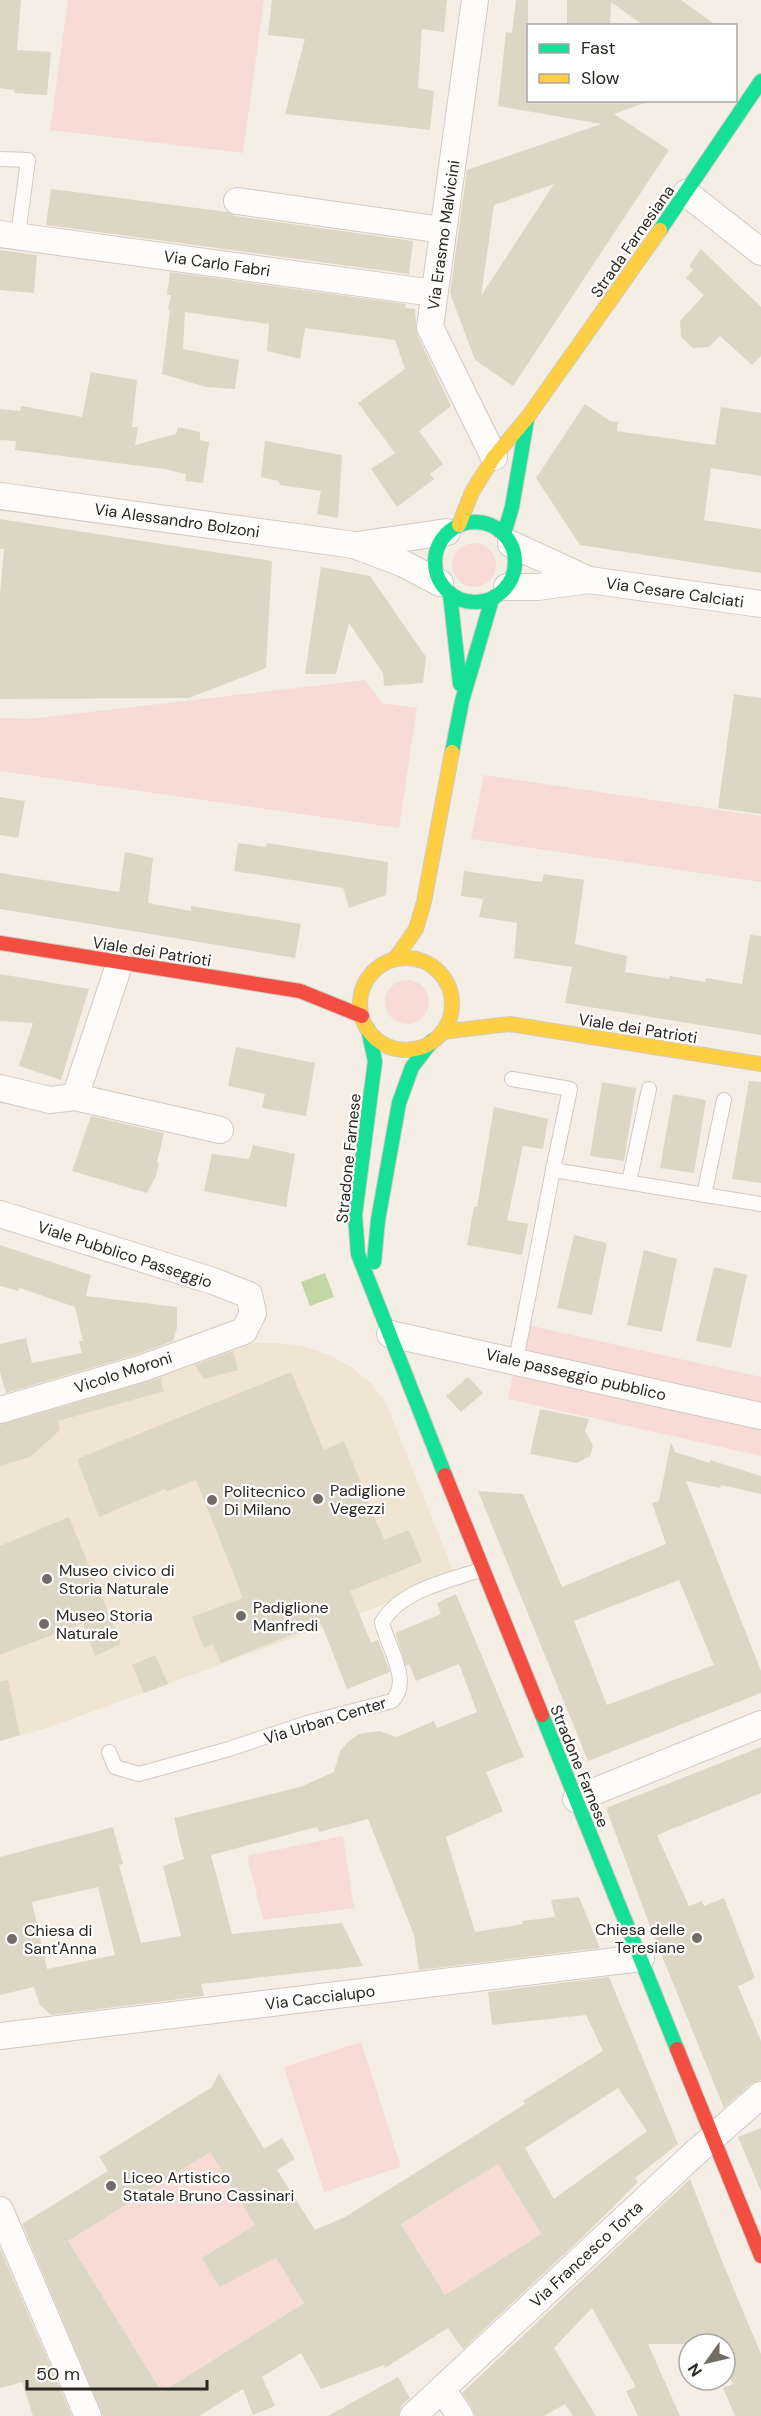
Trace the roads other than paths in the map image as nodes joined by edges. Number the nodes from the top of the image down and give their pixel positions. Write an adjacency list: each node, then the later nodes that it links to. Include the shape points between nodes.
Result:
1 (475, 0): 6 (street, Via Erasmo Malvicini)
2 (761, 81): 4 (street, Strada Farnesiana)
3 (0, 159): 7 (lane, via 28,160)
4 (686, 193): 8 (street); 10 (street, Strada Farnesiana)
5 (237, 201): 6 (street)
6 (443, 230): 9 (street, Via Erasmo Malvicini)
7 (9, 235): 9 (street, Via Carlo Fabri)
8 (761, 252)
9 (434, 293): 11 (street, Via Erasmo Malvicini, via 430,327)
10 (527, 418): 11 (street, Strada Farnesiana); 14 (street, Strada Farnesiana)
11 (494, 457): 13 (street, Strada Farnesiana)
12 (0, 496): 15 (street, Via Alessandro Bolzoni)
13 (453, 528): 14 (street, via 483,522); 15 (street, Via Alessandro Bolzoni); 17 (street, via 439,543 435,556 435,570)
14 (507, 539): 16 (street, Via Cesare Calciati); 18 (street, via 515,555 515,566)
15 (354, 545): 17 (street, Via Alessandro Bolzoni, via 404,564)
16 (589, 580): 18 (street, Via Cesare Calciati); 19 (street, Via Cesare Calciati)
17 (445, 589): 18 (street, via 470,602); 20 (street)
18 (499, 593): 20 (street)
19 (761, 604)
20 (462, 700): 21 (street)
21 (424, 902): 23 (street, via 416,928); 25 (street)
22 (0, 943): 24 (street, Viale dei Patrioti)
23 (395, 959): 25 (street, via 425,961); 26 (street, via 380,965)
24 (120, 962): 30 (street, Viale dei Patrioti); 40 (street)
25 (434, 968): 29 (street)
26 (367, 980): 27 (street); 33 (street, via 360,1004)
27 (346, 984)
28 (330, 986): 30 (street, Viale dei Patrioti)
29 (449, 989): 31 (street); 35 (street, via 452,1011)
30 (300, 991): 33 (street, Viale dei Patrioti)
31 (466, 1000)
32 (483, 1011): 34 (street, Viale dei Patrioti)
33 (365, 1023): 35 (street, via 381,1043 395,1049 411,1050); 48 (street, Stradone Farnese, via 375,1061 356,1215 358,1254)
34 (510, 1024): 35 (street, Viale dei Patrioti); 36 (street, Viale dei Patrioti)
35 (437, 1037): 48 (street, Stradone Farnese, via 412,1067 399,1103 378,1220)
36 (761, 1064)
37 (512, 1079): 43 (lane, via 570,1089)
38 (0, 1088): 40 (street, via 50,1100)
39 (649, 1089): 44 (lane)
40 (75, 1097): 42 (street)
41 (724, 1100): 45 (lane)
42 (220, 1130)
43 (553, 1170): 44 (lane); 51 (lane)
44 (629, 1182): 45 (lane)
45 (704, 1195): 46 (lane)
46 (761, 1204)
47 (0, 1214): 49 (street, Viale Pubblico Passeggio, via 249,1295 253,1313)
48 (372, 1288): 50 (street, Stradone Farnese)
49 (244, 1331): 52 (street, Vicolo Moroni, via 143,1368)
50 (390, 1334): 51 (street, Viale passeggio pubblico); 54 (street, Stradone Farnese)
51 (516, 1360): 53 (street, Viale passeggio pubblico)
52 (0, 1410)
53 (761, 1416)
54 (483, 1569): 56 (lane, Via Urban Center, via 414,1594 387,1613 382,1622 384,1634 398,1667 400,1684 399,1694 392,1701 139,1774 115,1767); 57 (street, Stradone Farnese)
55 (761, 1724): 57 (street)
56 (109, 1752)
57 (576, 1799): 58 (street, Stradone Farnese)
58 (641, 1958): 59 (street, Via Caccialupo); 61 (street, Stradone Farnese)
59 (0, 2036)
60 (761, 2095): 61 (street, Via Francesco Torta)
61 (713, 2137): 63 (street, Stradone Farnese); 64 (street, Via Francesco Torta)
62 (0, 2210): 65 (street)
63 (761, 2256)
64 (442, 2389): 66 (street, Via Francesco Torta); 67 (street)
65 (88, 2416)
66 (413, 2416)
67 (460, 2416)

